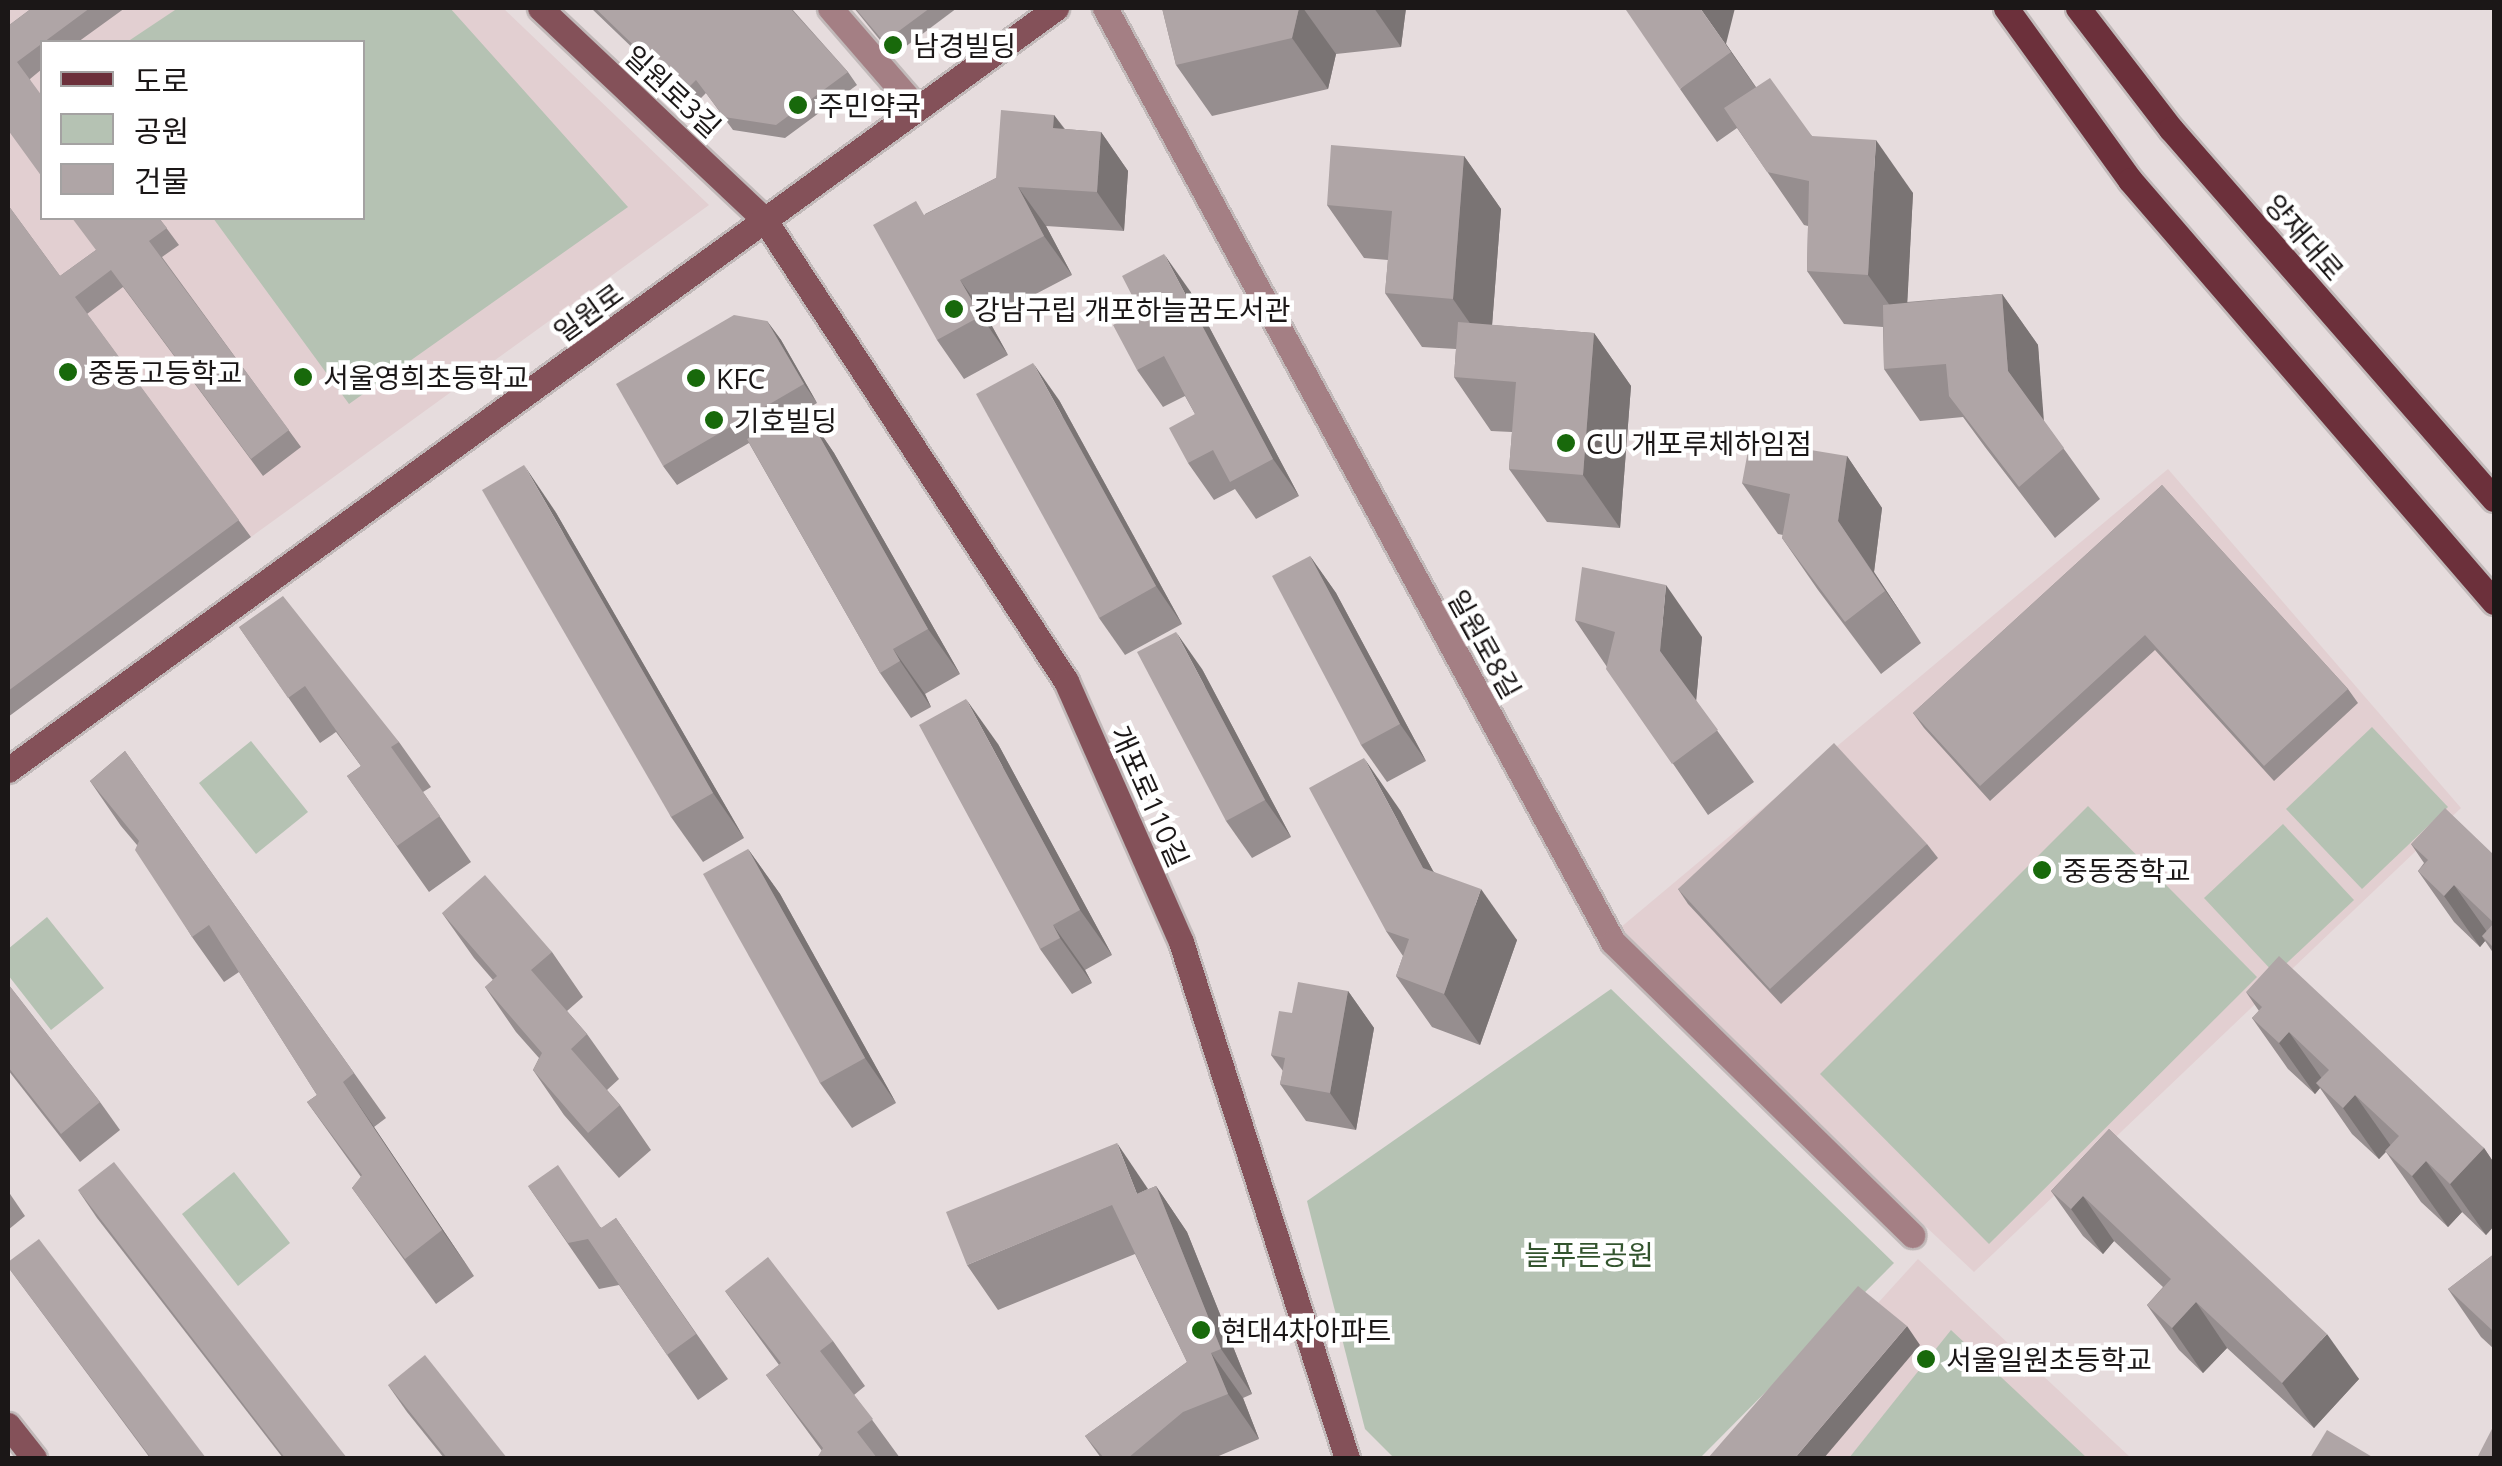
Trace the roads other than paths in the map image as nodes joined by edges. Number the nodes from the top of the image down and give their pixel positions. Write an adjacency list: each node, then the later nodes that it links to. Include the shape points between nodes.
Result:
1 (540, 8): 8 (street, 일원로3길)
2 (830, 8): 7 (street)
3 (1056, 8): 7 (street, 일원로)
4 (1105, 8): 14 (street, 일원로8길, via 1613,942)
5 (2006, 8): 9 (main road, via 2130,180)
6 (2078, 8): 10 (main road, 양재대로, via 2171,129)
7 (915, 106): 8 (street, 일원로)
8 (764, 218): 13 (street, 일원로); 16 (street, 개포로110길, via 1079,708 1181,942)
9 (2398, 496): 11 (main road); 12 (main road)
10 (2494, 499)
11 (2494, 589)
12 (2494, 602)
13 (8, 770)
14 (1912, 1235)
15 (8, 1425): 17 (street)
16 (1337, 1455)
17 (34, 1458)

